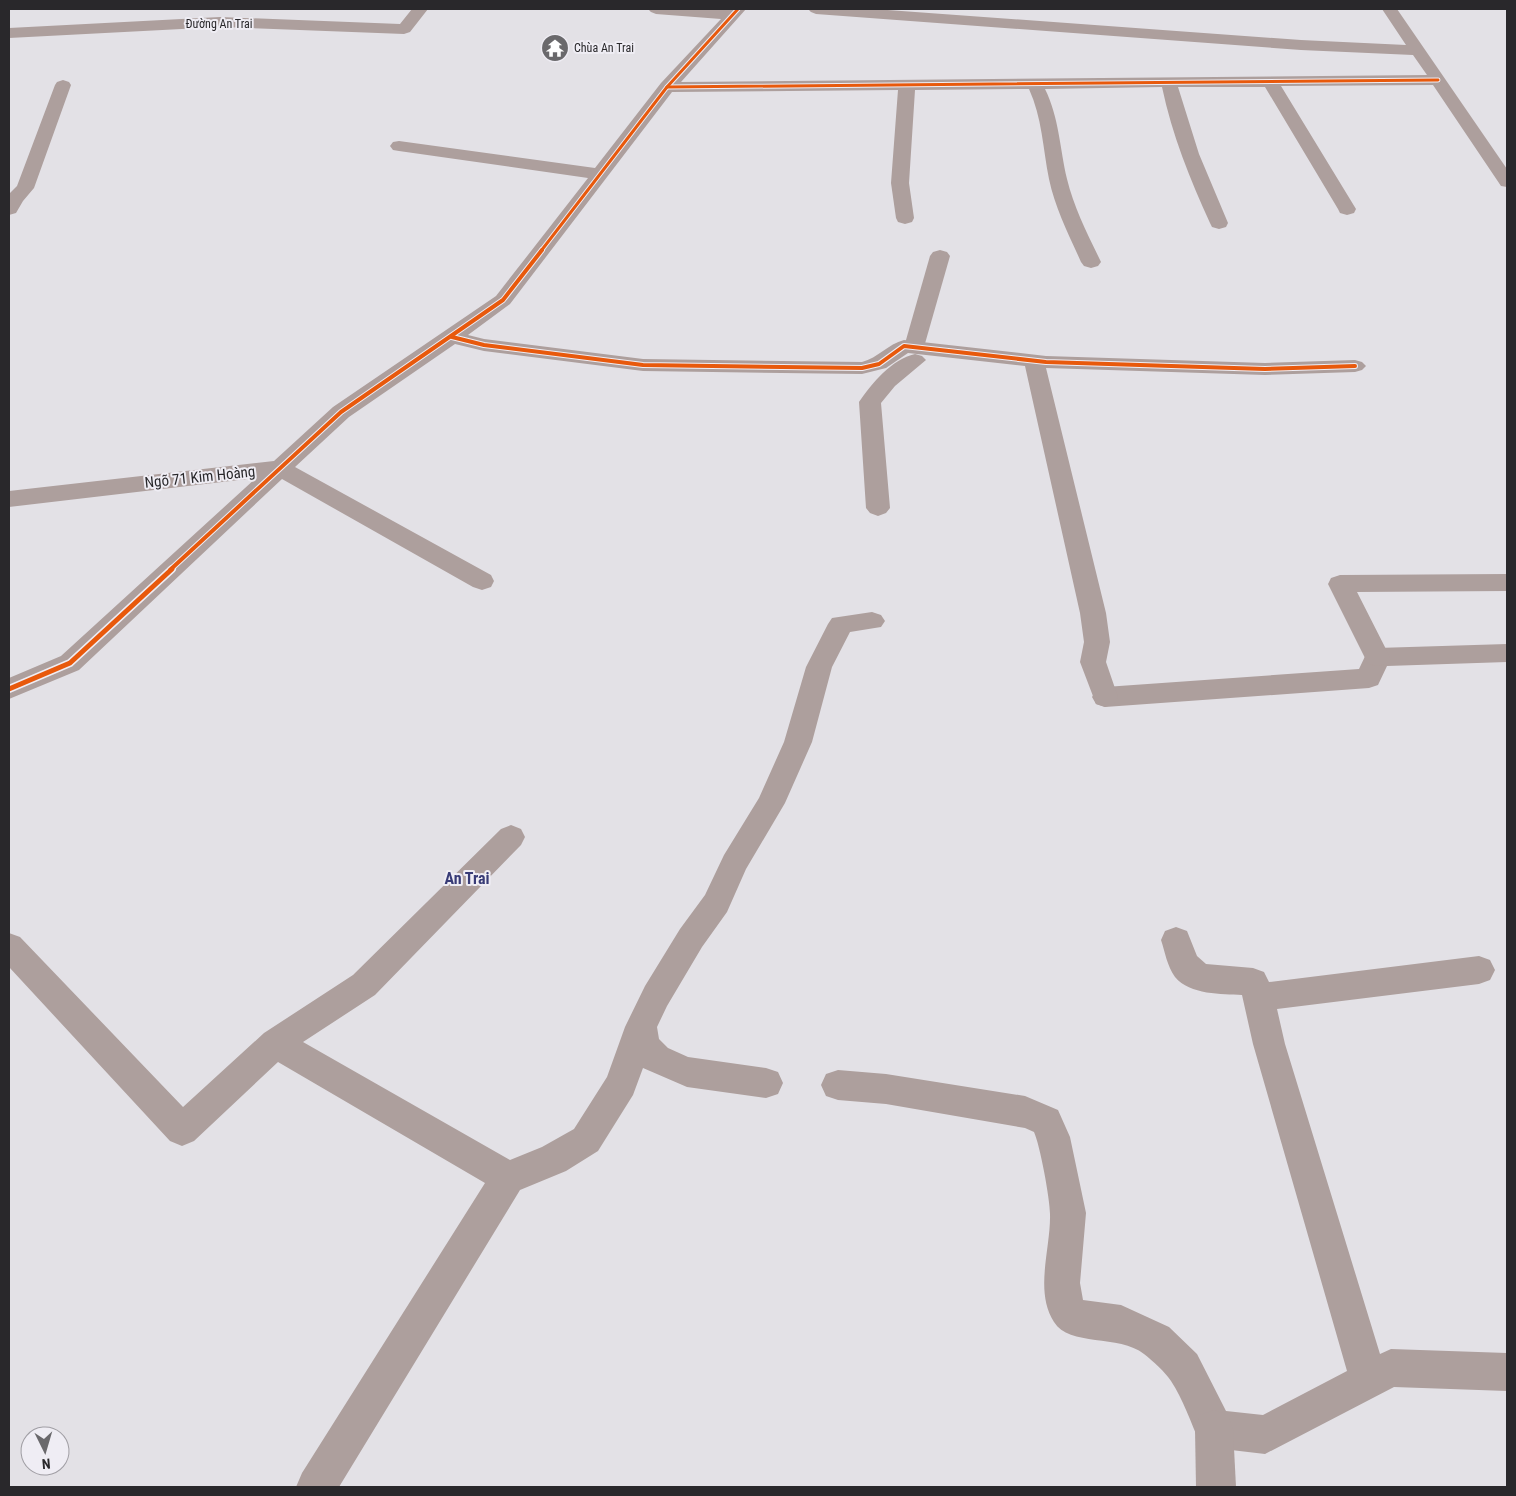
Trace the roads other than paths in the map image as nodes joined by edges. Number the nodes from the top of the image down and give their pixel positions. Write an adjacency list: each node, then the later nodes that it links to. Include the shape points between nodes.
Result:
1 (420, 9): 6 (street, Đường An Trai, via 404,29 220,22)
2 (656, 9): 5 (street)
3 (816, 9): 7 (street, via 1301,45)
4 (1390, 9): 7 (street)
5 (735, 12): 14 (street)
6 (9, 33)
7 (1418, 50): 8 (street)
8 (1438, 80): 9 (street); 17 (street)
9 (1270, 81): 10 (street); 19 (street)
10 (1169, 82): 11 (street); 21 (street, via 1188,147)
11 (1034, 83): 13 (street); 23 (street, via 1042,96 1061,191)
12 (63, 85): 18 (street, via 25,188)
13 (907, 85): 14 (street); 20 (street, via 900,184)
14 (667, 87): 16 (street)
15 (399, 146): 16 (street)
16 (600, 174): 24 (street, via 503,300)
17 (1507, 182)
18 (9, 209)
19 (1347, 209)
20 (905, 218)
21 (1219, 223)
22 (940, 256): 25 (street)
23 (1091, 262)
24 (452, 337): 25 (street, via 484,345 643,365 862,368 879,364 904,346); 28 (street, via 342,412)
25 (914, 347): 26 (street); 30 (street, via 916,361 887,381 870,402)
26 (1034, 361): 27 (street, via 1265,369); 35 (street, via 1093,613 1098,642 1093,662 1105,697 1370,678)
27 (1356, 366)
28 (280, 468): 29 (street, Ngõ 71 Kim Hoàng); 31 (street); 36 (street, via 70,663)
29 (9, 499)
30 (878, 508)
31 (482, 581)
32 (1507, 582): 35 (street, via 1340,584)
33 (872, 621): 42 (street, via 841,624 819,668 798,742 771,803 734,864 716,902 656,996)
34 (1507, 654): 35 (street)
35 (1377, 656)
36 (9, 689)
37 (511, 837): 43 (street, via 364,985)
38 (1176, 940): 41 (street, via 1187,968 1212,979 1253,982)
39 (9, 946): 43 (street, via 182,1130)
40 (1480, 970): 41 (street)
41 (1258, 997): 48 (street, via 1269,1044)
42 (641, 1027): 44 (street, via 644,1045 656,1059 687,1072); 46 (street, via 620,1084 586,1140 554,1159)
43 (275, 1043): 46 (street)
44 (766, 1083)
45 (838, 1085): 49 (street, via 886,1089 1025,1112 1046,1121 1053,1137 1068,1213 1062,1283 1067,1310 1077,1319 1121,1324 1156,1340 1184,1367)
46 (508, 1178): 50 (street)
47 (1507, 1372): 48 (street, via 1390,1368)
48 (1369, 1380): 49 (street, via 1265,1435)
49 (1214, 1429): 51 (street)
50 (316, 1487)
51 (1216, 1487)

